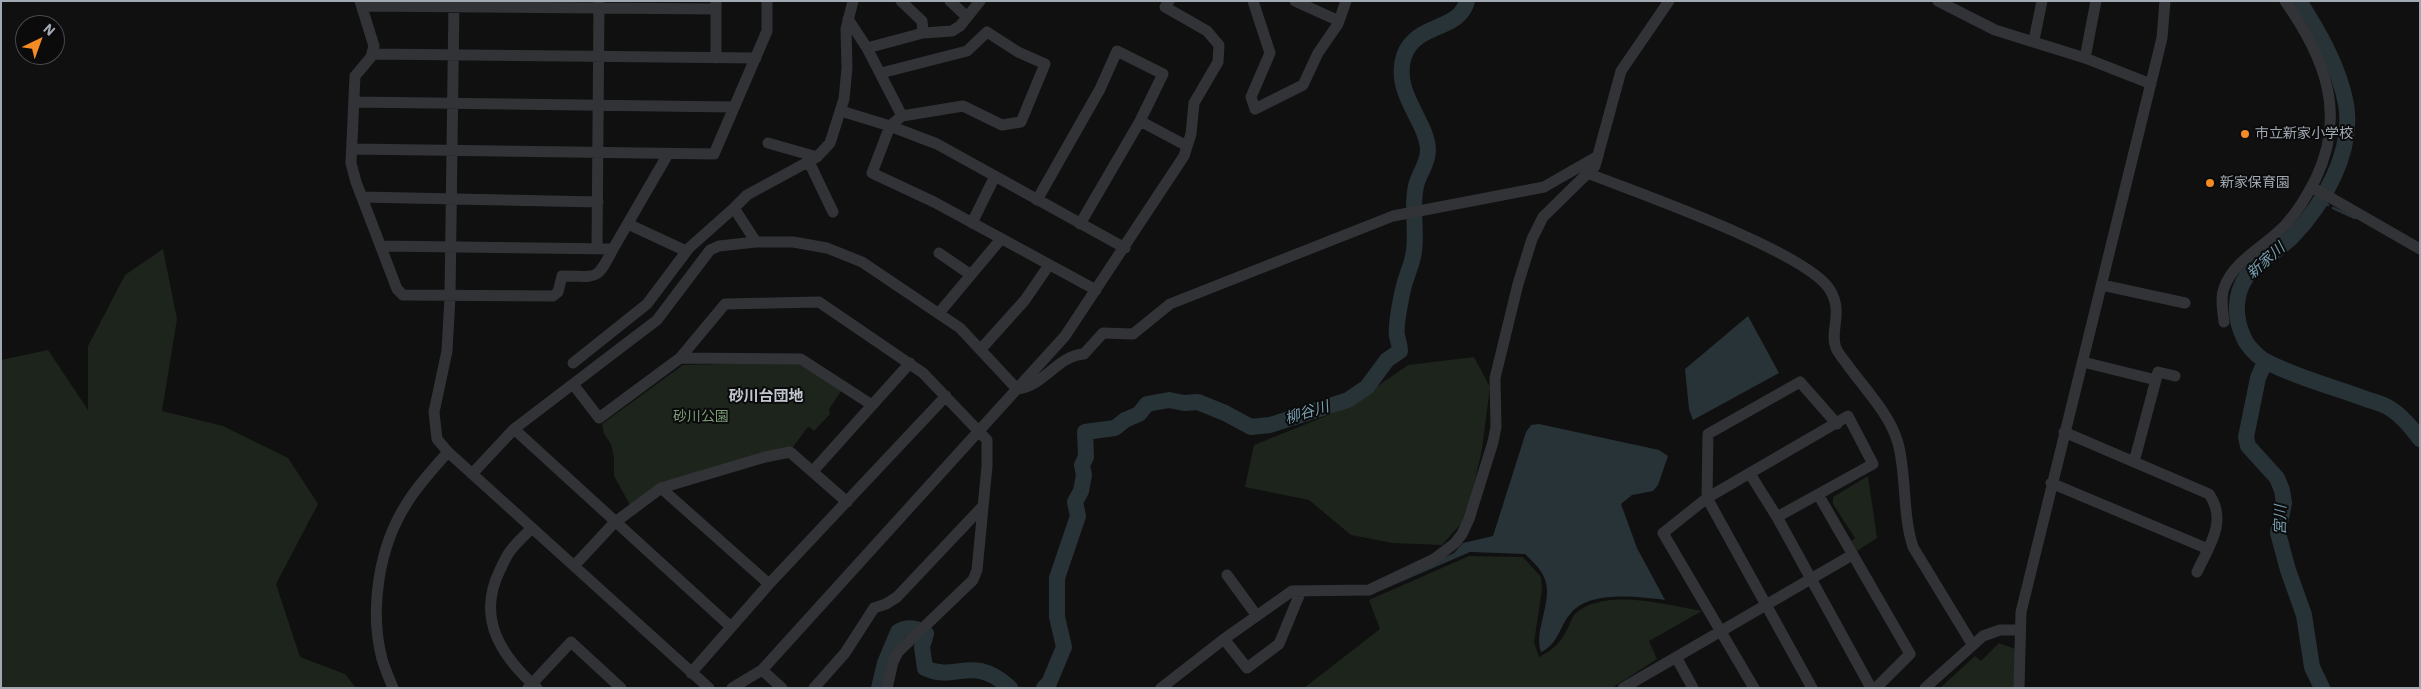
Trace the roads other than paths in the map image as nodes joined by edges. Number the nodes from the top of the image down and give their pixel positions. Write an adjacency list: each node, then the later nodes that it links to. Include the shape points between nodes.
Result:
1 (767, 1): 31 (street, via 768,31)
2 (853, 1): 22 (street)
3 (901, 1): 24 (street, via 922,21)
4 (950, 1): 21 (street)
5 (980, 1): 21 (street)
6 (1169, 1): 44 (street, via 1165,7 1207,32 1219,45 1218,62 1194,103)
7 (1253, 1): 23 (street, via 1270,53 1251,97 1255,109 1303,85)
8 (1295, 1): 23 (street)
9 (1346, 1): 23 (street)
10 (1669, 1): 49 (street, via 1621,71)
11 (1938, 1): 20 (street)
12 (2042, 1): 25 (street)
13 (2096, 1): 32 (street)
14 (2165, 1): 34 (street, via 2162,38)
15 (2285, 1): 53 (street, via 2313,44 2331,104 2327,151)
16 (454, 3): 17 (street); 18 (street); 28 (street)
17 (361, 4): 27 (street, via 374,46)
18 (599, 4): 19 (street); 29 (street)
19 (716, 5): 30 (street)
20 (1960, 6): 25 (street, via 1995,30)
21 (968, 16): 24 (street, via 952,31)
22 (848, 20): 26 (street); 39 (street, via 847,68)
23 (1339, 20)
24 (923, 33): 26 (street)
25 (2034, 40): 32 (street)
26 (866, 48): 33 (street)
27 (372, 54): 28 (street); 35 (street, via 355,76)
28 (453, 55): 29 (street); 36 (street)
29 (598, 58): 30 (street); 37 (street)
30 (716, 58): 31 (street)
31 (756, 58): 38 (street)
32 (2085, 58): 34 (street)
33 (881, 72): 40 (street); 40 (street, via 966,51 987,32 1018,52 1045,64 1021,122 1002,125 963,106)
34 (2151, 84): 75 (street)
35 (354, 102): 36 (street); 45 (street)
36 (452, 102): 37 (street); 46 (street)
37 (598, 105): 38 (street); 47 (street)
38 (734, 107): 48 (street, via 714,154)
39 (841, 111): 42 (street); 50 (street, via 830,143)
40 (902, 116): 42 (street)
41 (1140, 121): 44 (street); 56 (street, via 1163,74 1117,51 1100,90); 62 (street)
42 (890, 126): 52 (street, via 937,144); 60 (street, via 872,173)
43 (768, 143): 50 (street)
44 (1187, 146): 68 (street, via 1165,188)
45 (353, 149): 46 (street); 54 (street, via 351,163)
46 (452, 151): 47 (street); 55 (street)
47 (597, 152): 48 (street); 57 (street)
48 (668, 154): 61 (street)
49 (1598, 156): 51 (street); 89 (street, via 1544,187 1393,216 1170,304 1133,334 1103,333 1084,354 1074,354 1028,388)
50 (813, 159): 58 (street, via 747,195); 59 (street)
51 (1590, 174): 117 (street, via 1543,217 1532,239 1495,378 1496,427 1493,442 1462,534 1434,558 1369,590); 124 (street, via 1777,251 1816,275 1828,287 1837,308 1836,349 1884,414 1897,440 1904,467 1908,531 1913,547)
52 (995, 176): 56 (street); 60 (street)
53 (2312, 187): 70 (street); 80 (street, via 2288,223 2242,261 2229,277 2224,289)
54 (362, 197): 55 (street); 65 (street)
55 (451, 200): 57 (street); 66 (street)
56 (1037, 200): 62 (street)
57 (598, 202): 67 (street)
58 (734, 208): 64 (street); 71 (street)
59 (834, 212)
60 (972, 223): 63 (street)
61 (628, 224): 69 (street); 71 (street)
62 (1080, 224): 68 (street)
63 (1001, 239): 73 (street); 74 (street)
64 (756, 242): 79 (street, via 793,242 836,252 862,262); 88 (street, via 718,246 710,250 656,320)
65 (380, 246): 66 (street); 77 (street, via 396,289 403,295)
66 (451, 247): 67 (street); 77 (street)
67 (597, 248): 69 (street)
68 (1124, 248): 76 (street)
69 (613, 249): 77 (street, via 595,276 562,276 558,292 553,296)
70 (2420, 249)
71 (686, 251): 84 (street, via 647,304)
72 (939, 253): 74 (street)
73 (1049, 265): 76 (street); 81 (street, via 1025,300)
74 (971, 275): 79 (street)
75 (2102, 285): 78 (street); 83 (street)
76 (1096, 290): 89 (street, via 1064,336)
77 (450, 297): 96 (street, via 447,351 434,412 437,439)
78 (2185, 303)
79 (939, 312): 81 (street)
80 (2224, 322)
81 (981, 349): 89 (street)
82 (680, 358): 85 (street, via 725,304 794,301 819,302); 88 (street, via 599,418); 91 (street, via 801,360)
83 (2083, 362): 87 (street); 95 (street)
84 (573, 363)
85 (910, 363): 90 (street); 91 (street)
86 (2175, 376): 87 (street, via 2158,372)
87 (2156, 380): 97 (street)
88 (573, 384): 93 (street)
89 (1018, 389): 94 (street)
90 (946, 396): 94 (street); 105 (street)
91 (872, 405): 98 (street)
92 (1837, 424): 100 (street); 103 (street, via 1848,416 1873,464); 104 (street, via 1800,382 1708,434)
93 (514, 429): 99 (street); 108 (street)
94 (980, 430): 106 (street, via 987,440); 126 (street)
95 (2064, 432): 97 (street); 101 (street)
96 (448, 452): 99 (street); 130 (street, via 407,503 386,552 379,580 377,629 382,659)
97 (2134, 462): 110 (street, via 2210,494 2216,504 2218,526)
98 (813, 471): 102 (street, via 790,452); 105 (street)
99 (472, 474): 109 (street)
100 (1750, 474): 104 (street); 107 (street)
101 (2051, 483): 110 (street); 121 (street)
102 (661, 488): 108 (street); 116 (street)
103 (1818, 496): 107 (street); 111 (street)
104 (1707, 498): 118 (street); 122 (street, via 1663,532)
105 (847, 502): 116 (street)
106 (982, 507): 135 (street, via 897,597 874,608 845,653); 136 (street, via 977,570 973,580 898,652)
107 (1777, 517): 115 (street)
108 (614, 523): 112 (street); 120 (street)
109 (532, 528): 112 (street); 128 (street, via 510,551 494,581 490,606 492,625 501,646)
110 (2208, 549): 113 (street)
111 (1852, 555): 115 (street); 142 (street, via 1910,654)
112 (574, 566): 127 (street)
113 (2197, 572)
114 (1227, 576): 119 (street)
115 (1811, 580): 118 (street); 141 (street)
116 (769, 584): 120 (street)
117 (1301, 591): 119 (street, via 1292,591); 123 (street, via 1279,644 1247,668)
118 (1766, 605): 122 (street); 140 (street)
119 (1257, 616): 123 (street)
120 (731, 628): 127 (street)
121 (2019, 630): 124 (street, via 2000,630); 144 (street)
122 (1721, 631): 125 (street); 139 (street)
123 (1224, 639): 137 (street)
124 (1972, 644): 143 (street)
125 (1676, 657): 129 (street); 138 (street)
126 (762, 670): 133 (street); 134 (street)
127 (691, 672): 132 (street)
128 (532, 686): 131 (street, via 571,642)
129 (1629, 686)
130 (393, 688)
131 (621, 688)
132 (709, 688)
133 (732, 688)
134 (782, 688)
135 (814, 688)
136 (887, 688)
137 (1161, 688)
138 (1693, 688)
139 (1754, 688)
140 (1812, 688)
141 (1871, 688)
142 (1876, 688)
143 (1925, 688)
144 (2019, 688)

